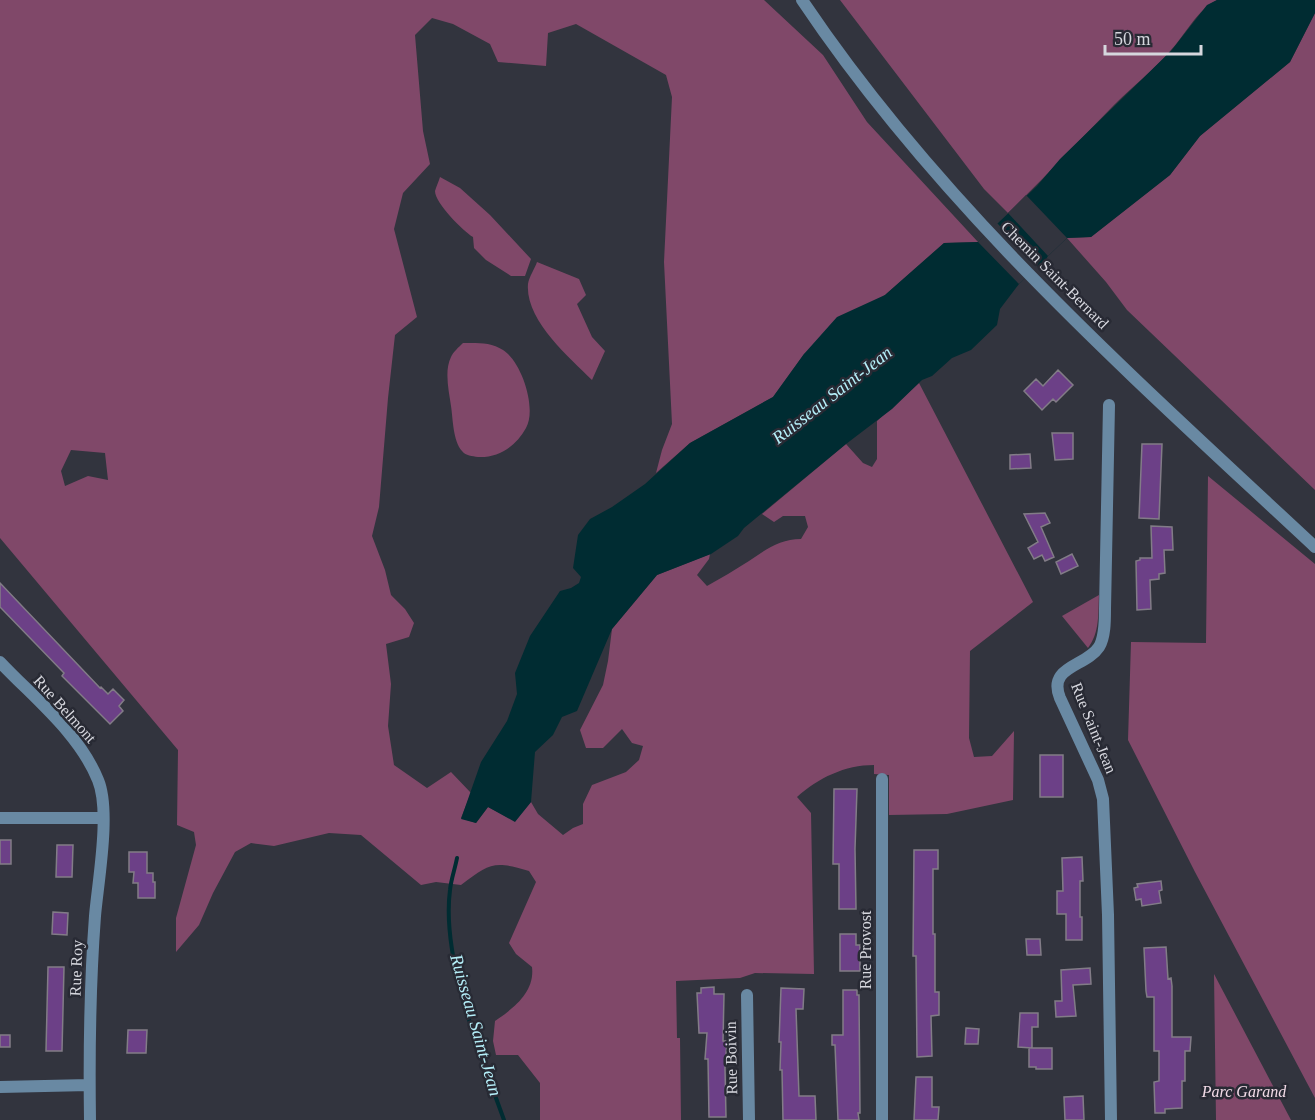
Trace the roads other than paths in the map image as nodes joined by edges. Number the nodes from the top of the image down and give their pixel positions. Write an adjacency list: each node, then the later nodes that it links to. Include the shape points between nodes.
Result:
1 (801, 0): 3 (street, Chemin Saint-Bernard, via 883,109 988,232)
2 (1109, 405): 14 (street, Rue Saint-Jean, via 1103,632 1098,648 1060,675 1057,685 1104,799)
3 (1315, 547)
4 (0, 662): 7 (street, Rue Belmont, via 89,760 100,788)
5 (882, 779): 13 (street, Rue Provost)
6 (0, 818): 7 (street)
7 (102, 818): 9 (street, Rue Roy)
8 (747, 995): 12 (street, Rue Boivin)
9 (89, 1084): 10 (street); 11 (street, Rue Roy)
10 (0, 1087)
11 (90, 1120)
12 (749, 1120)
13 (882, 1120)
14 (1110, 1120)

